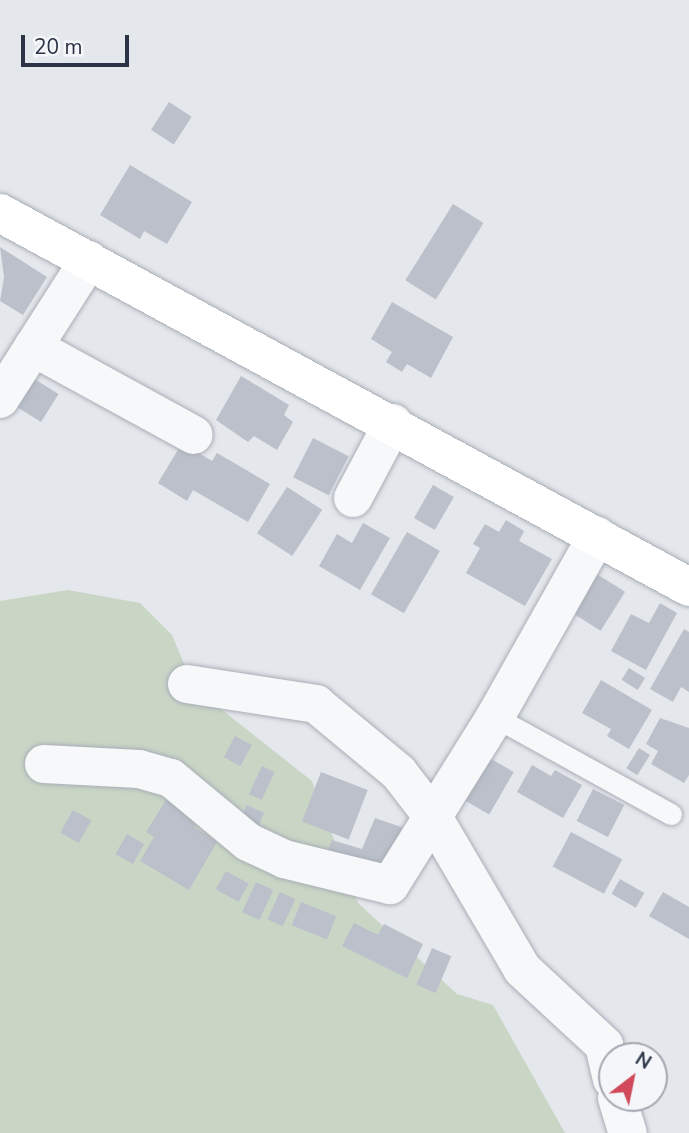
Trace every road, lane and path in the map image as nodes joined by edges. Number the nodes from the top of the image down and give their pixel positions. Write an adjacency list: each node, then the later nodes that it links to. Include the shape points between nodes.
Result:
1 (0, 213): 2 (street)
2 (89, 260): 3 (street); 5 (street)
3 (33, 347): 4 (street); 6 (street)
4 (0, 400)
5 (393, 423): 7 (street); 8 (street)
6 (194, 435)
7 (352, 498)
8 (597, 536): 9 (street); 11 (street)
9 (689, 587)
10 (187, 684): 14 (street, via 316,704 399,773)
11 (495, 717): 13 (lane); 14 (street)
12 (44, 764): 14 (street, via 139,769 171,778 248,842 284,859 381,886 390,885)
13 (671, 814)
14 (433, 817): 15 (street, via 522,969)
15 (601, 1042)
16 (621, 1112): 17 (street)
17 (628, 1133)

